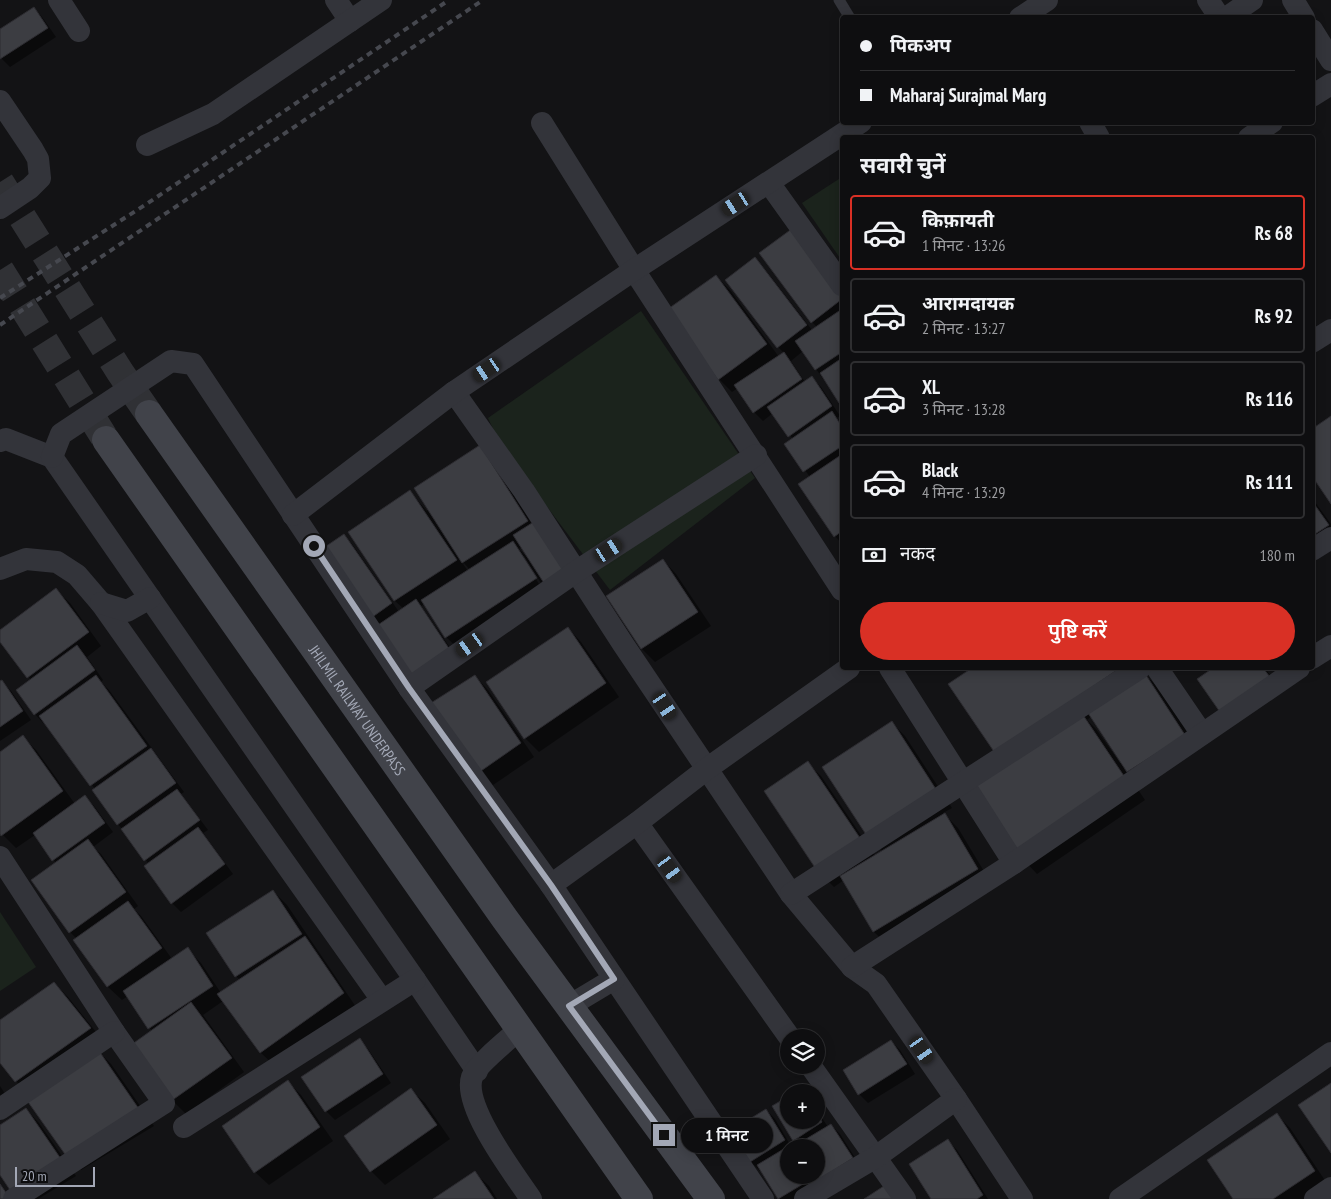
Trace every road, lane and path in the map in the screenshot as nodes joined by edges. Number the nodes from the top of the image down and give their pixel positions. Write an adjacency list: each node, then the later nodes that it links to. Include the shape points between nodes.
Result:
1 (59, 0): 15 (street)
2 (336, 0): 14 (street)
3 (381, 0): 14 (street)
4 (839, 0): 9 (lane)
5 (1047, 0): 10 (street)
6 (1208, 0): 11 (street)
7 (1252, 0): 12 (street)
8 (1293, 0): 13 (street)
9 (848, 15)
10 (1024, 15)
11 (1218, 15)
12 (1230, 15)
13 (1302, 15)
14 (350, 21): 27 (street, via 213,114)
15 (79, 31)
16 (1315, 35): 17 (street)
17 (1331, 60)
18 (1331, 84): 19 (street)
19 (1315, 94)
20 (0, 101): 29 (street, via 38,159 40,178)
21 (542, 122): 30 (street)
22 (857, 125): 24 (street)
23 (1268, 125): 25 (street)
24 (842, 135)
25 (1253, 135)
26 (840, 136): 28 (street)
27 (147, 145)
28 (770, 183): 30 (street); 31 (street)
29 (0, 208)
30 (634, 270): 34 (street); 38 (street)
31 (840, 282)
32 (1331, 330): 33 (street)
33 (1315, 340)
34 (454, 392): 40 (street); 44 (street)
35 (149, 414): 68 (main road, JHILMIL RAILWAY UNDERPASS)
36 (106, 440): 69 (main road)
37 (0, 441): 39 (street, via 6,439)
38 (756, 455): 44 (street); 45 (street)
39 (52, 457): 40 (street, via 61,434 171,361 193,364); 46 (street)
40 (293, 515): 55 (street)
41 (1331, 538): 42 (street)
42 (1315, 548)
43 (0, 569): 47 (street, via 26,559 57,562 77,575)
44 (577, 571): 55 (street); 57 (street)
45 (840, 587)
46 (150, 598): 47 (street, via 127,611); 66 (street)
47 (101, 603): 67 (street)
48 (1331, 646): 49 (street)
49 (1315, 656)
50 (846, 670): 57 (street)
51 (891, 670): 58 (street)
52 (1137, 670): 58 (street)
53 (1158, 670): 56 (street)
54 (1296, 670): 56 (street)
55 (409, 688): 62 (street)
56 (1202, 734): 61 (street)
57 (708, 768): 59 (street); 63 (street)
58 (962, 782): 61 (street); 63 (street)
59 (637, 823): 62 (street); 70 (street)
60 (0, 857): 71 (street)
61 (1014, 863): 64 (street)
62 (551, 885): 65 (street)
63 (791, 894): 64 (street)
64 (852, 967): 75 (street, via 876,984)
65 (614, 979): 68 (street); 84 (street)
66 (415, 980): 67 (street); 73 (street)
67 (382, 1000): 77 (street)
68 (569, 1006): 83 (main road, JHILMIL RAILWAY UNDERPASS)
69 (521, 1028): 73 (street); 82 (main road)
70 (784, 1029)
71 (114, 1032): 76 (street); 80 (street, via 164,1104)
72 (1331, 1053): 88 (street)
73 (477, 1071): 81 (street, via 472,1077 472,1094 481,1120)
74 (816, 1074): 78 (street)
75 (956, 1099): 78 (street); 87 (street)
76 (0, 1109)
77 (184, 1127)
78 (876, 1157): 85 (street); 86 (street)
79 (1331, 1188): 89 (street)
80 (14, 1199)
81 (532, 1199)
82 (640, 1199)
83 (711, 1199)
84 (763, 1199)
85 (805, 1199)
86 (905, 1199)
87 (1022, 1199)
88 (1120, 1199)
89 (1315, 1199)

